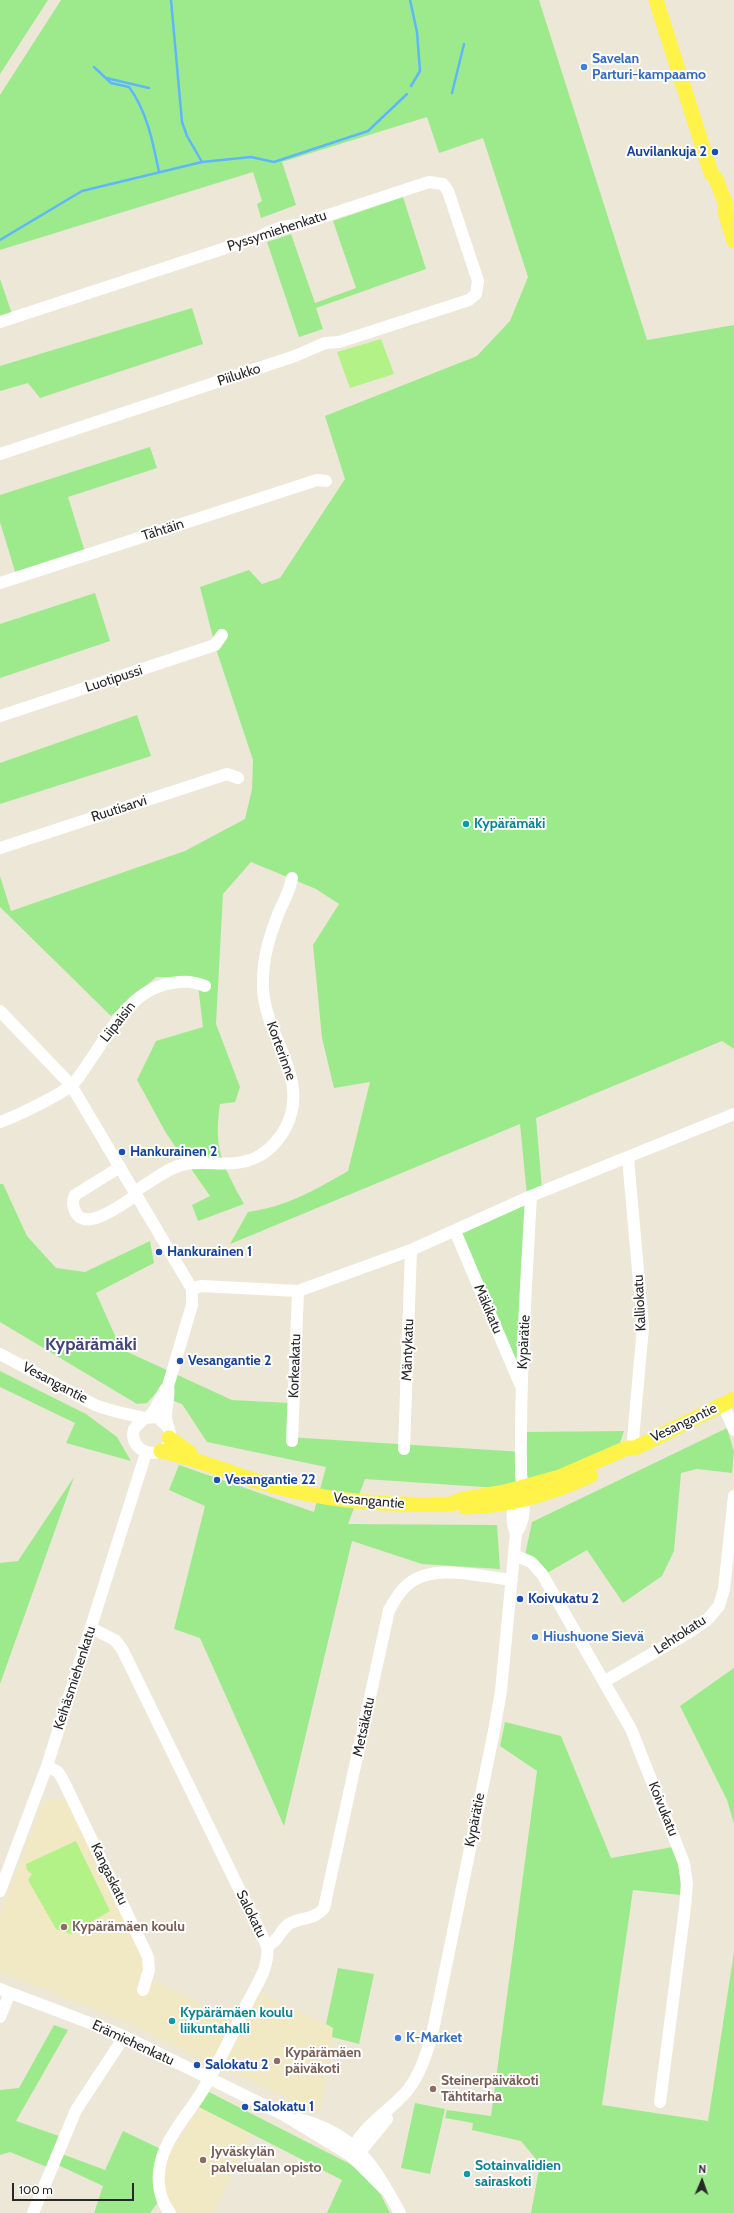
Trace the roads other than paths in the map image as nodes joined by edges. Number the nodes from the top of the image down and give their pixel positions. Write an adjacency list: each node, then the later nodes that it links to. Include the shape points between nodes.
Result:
1 (656, 0): 2 (main road, via 711,173)
2 (729, 210): 3 (main road)
3 (734, 241)
4 (476, 294): 5 (street, Pyssymiehenkatu, via 478,281 448,191 443,184 428,182 298,225 288,225 267,232 259,238); 6 (street, Piilukko, via 469,300 339,342 325,343 296,356)
5 (0, 322)
6 (0, 454)
7 (326, 481): 8 (street, Tähtäin, via 317,480)
8 (0, 584)
9 (222, 635): 10 (street, Luotipussi, via 215,646)
10 (0, 716)
11 (238, 778): 12 (street, Ruutisarvi, via 227,774)
12 (0, 848)
13 (292, 878): 21 (street, Korterinne, via 291,890 280,909 267,942 263,988 267,1013 294,1082 295,1100 292,1116 275,1144 258,1157 234,1164 183,1164)
14 (205, 986): 16 (street, Liipaisin, via 194,981 180,981 165,984 142,994 127,1007)
15 (0, 1011): 16 (street)
16 (71, 1085): 18 (street); 20 (street)
17 (734, 1114): 19 (street)
18 (0, 1122)
19 (628, 1158): 22 (street); 37 (street, Kalliokatu, via 643,1326 633,1439)
20 (120, 1166): 21 (street); 21 (street, Korterinne, via 75,1194 72,1203 79,1218 95,1219)
21 (136, 1193): 25 (street)
22 (531, 1196): 23 (street); 29 (street, Kypärätie)
23 (455, 1231): 24 (street); 29 (street, Mäkikatu)
24 (411, 1250): 26 (street); 38 (street, Mäntykatu)
25 (192, 1289): 26 (street, via 201,1286); 28 (street, via 192,1305)
26 (298, 1292): 36 (street, Korkeakatu)
27 (0, 1354): 31 (street, Vesangantie)
28 (168, 1386): 32 (street, via 155,1410); 35 (street)
29 (522, 1388): 43 (street, Kypärätie)
30 (728, 1402): 33 (street); 37 (main road, Vesangantie)
31 (110, 1411): 32 (street, Vesangantie); 34 (street, Vesangantie)
32 (146, 1417): 34 (street, via 138,1422); 35 (street, via 157,1417)
33 (734, 1430)
34 (133, 1432): 40 (street, via 134,1442)
35 (168, 1432): 39 (street); 41 (main road, Vesangantie)
36 (292, 1442)
37 (635, 1448): 43 (main road, Vesangantie, via 627,1448)
38 (404, 1449)
39 (161, 1451): 40 (street); 41 (main road, Vesangantie)
40 (144, 1458): 46 (street, Keihäsmiehenkatu)
41 (195, 1458): 43 (main road, Vesangantie, via 236,1475 340,1500 388,1504 452,1504 460,1500)
42 (734, 1496): 47 (street, Lehtokatu, via 724,1589 719,1606 707,1620 688,1633)
43 (520, 1497): 44 (street, Kypärätie, via 524,1518 516,1533)
44 (514, 1555): 45 (street, Kypärätie); 47 (street, Koivukatu, via 531,1562 542,1574)
45 (512, 1580): 50 (street, Metsäkatu, via 436,1574 423,1576 408,1584 398,1595 389,1610 324,1908 315,1916 290,1924 275,1943); 57 (street, Kypärätie, via 501,1691 494,1731 432,2035 416,2077 400,2098 381,2114)
46 (92, 1628): 48 (street, Keihäsmiehenkatu); 50 (street, Salokatu, via 115,1640 122,1649)
47 (605, 1681): 56 (street, Koivukatu, via 631,1729 684,1863 687,1884)
48 (47, 1766): 49 (street, Keihäsmiehenkatu); 51 (street, Kangaskatu, via 58,1772 63,1780 148,1957 149,1970)
49 (0, 1891)
50 (267, 1946): 55 (street, Salokatu, via 267,1962 263,1973)
51 (144, 1990)
52 (5, 1991): 53 (street); 54 (street, Erämiehenkatu)
53 (0, 2017)
54 (124, 2037): 55 (street, Erämiehenkatu); 58 (street, via 76,2110)
55 (209, 2078): 57 (street, Erämiehenkatu, via 284,2115 314,2123); 59 (street, Salokatu, via 162,2158 159,2185 164,2204)
56 (660, 2102)
57 (355, 2150): 60 (street, Erämiehenkatu, via 388,2192)
58 (33, 2213)
59 (170, 2213)
60 (400, 2213)

